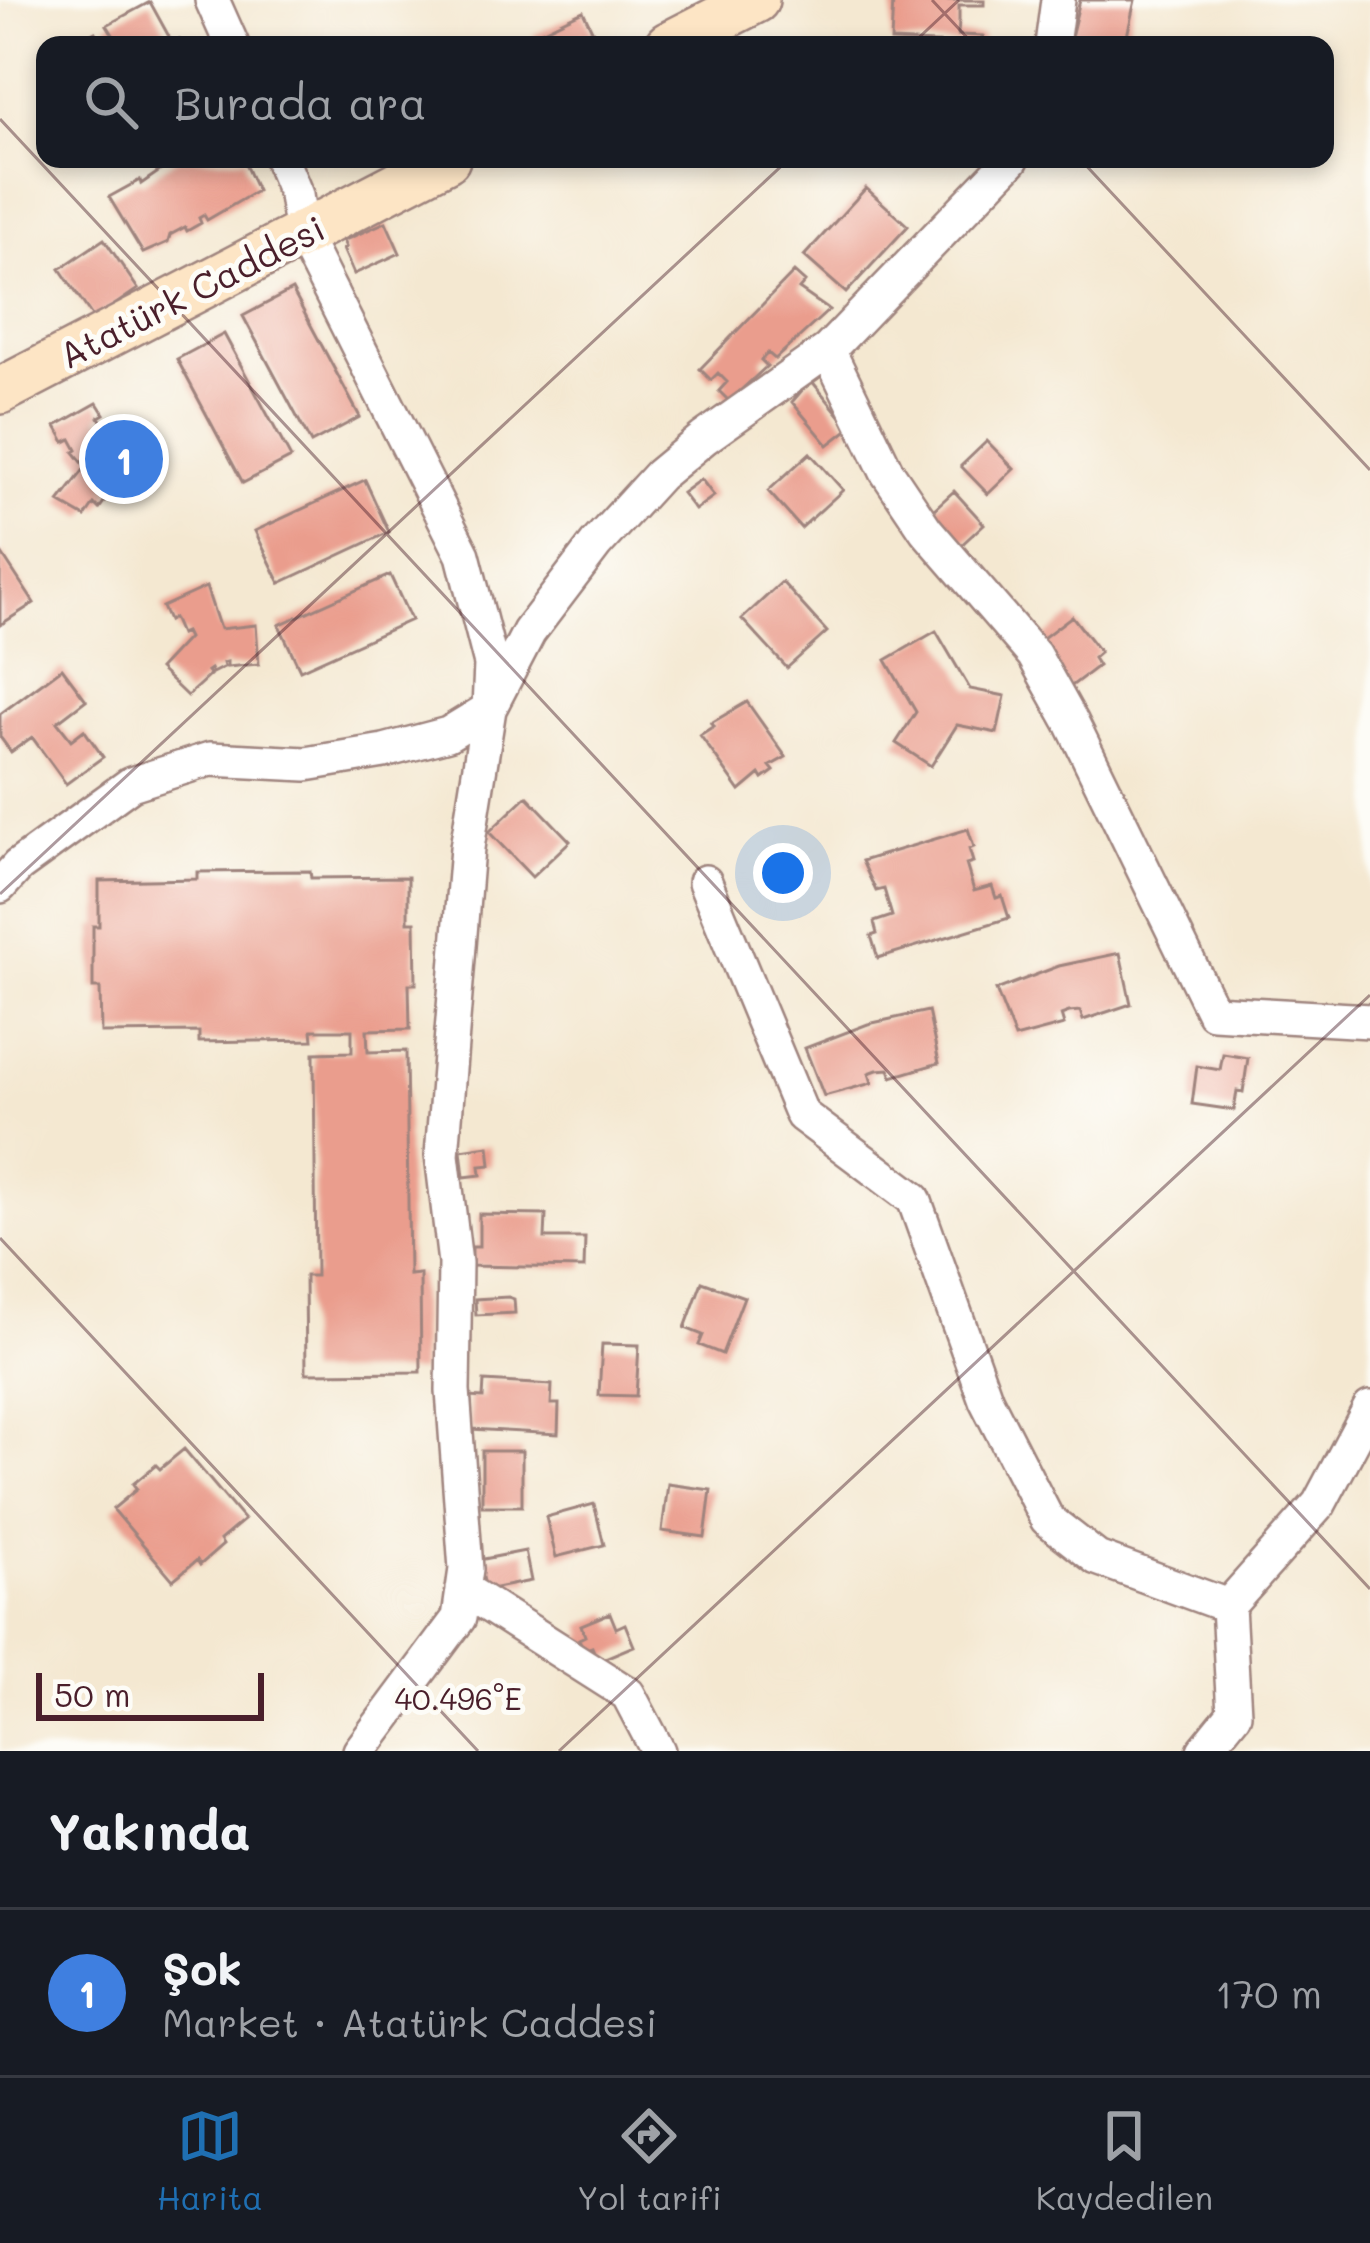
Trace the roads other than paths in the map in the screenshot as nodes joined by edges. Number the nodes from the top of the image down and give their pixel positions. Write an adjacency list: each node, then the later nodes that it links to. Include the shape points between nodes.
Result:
1 (212, 0): 4 (street)
2 (756, 0): 5 (street)
3 (1058, 0): 6 (street)
4 (228, 36)
5 (686, 36)
6 (1053, 36)
7 (285, 168): 10 (street)
8 (430, 168): 10 (street, Atatürk Caddesi)
9 (1003, 168): 11 (street)
10 (302, 235): 12 (street, Atatürk Caddesi); 13 (street, via 463,555 491,664)
11 (828, 350): 13 (street, via 659,476 529,632); 16 (street, via 887,472 926,530 1034,655 1213,1012)
12 (0, 391)
13 (489, 709): 15 (street, via 448,734 384,752 306,764 210,758 131,784); 18 (street, via 466,848 442,1155 455,1263)
14 (705, 882): 19 (street, via 802,1115 914,1199 986,1400 1047,1519 1097,1558)
15 (0, 886)
16 (1370, 1021)
17 (1370, 1408): 19 (street, via 1318,1504)
18 (464, 1589): 20 (street, via 459,1618); 21 (street, via 628,1694)
19 (1228, 1606): 22 (street, via 1234,1714)
20 (361, 1751)
21 (658, 1751)
22 (1204, 1751)

